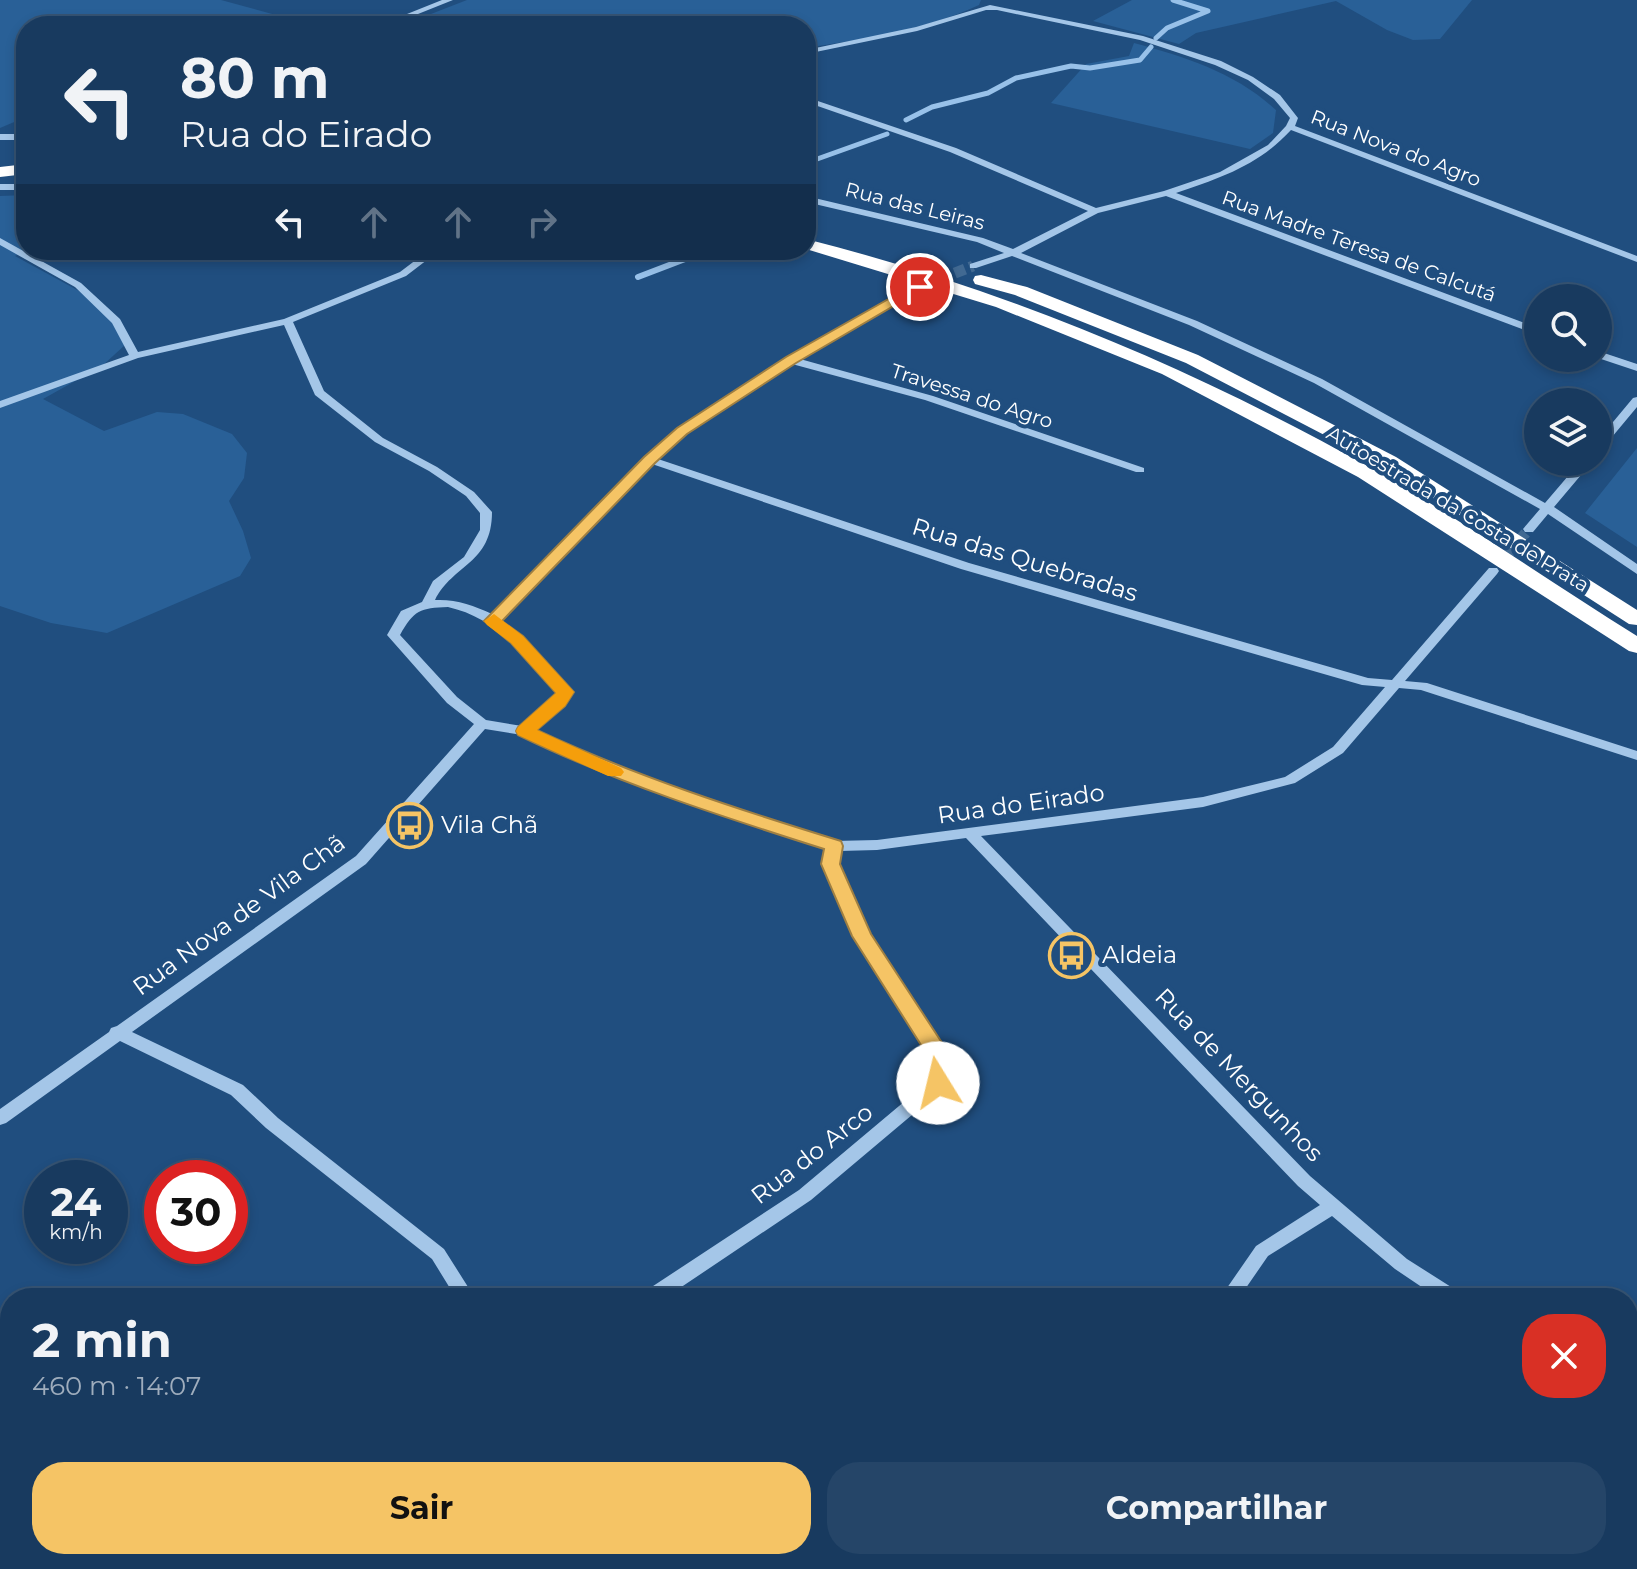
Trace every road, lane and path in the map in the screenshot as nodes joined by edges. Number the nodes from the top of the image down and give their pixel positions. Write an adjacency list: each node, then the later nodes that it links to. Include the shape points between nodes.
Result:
1 (449, 0): 3 (street)
2 (989, 3): 4 (street, via 963,17); 6 (street, via 1100,27 1221,65 1279,98 1294,118)
3 (407, 16)
4 (816, 50)
5 (816, 102): 9 (street, via 895,126)
6 (1290, 127): 7 (street, Rua Nova do Agro, via 1271,147 1223,174); 13 (street, Rua Nova do Agro)
7 (1167, 193): 9 (street, Rua Nova do Agro); 19 (street, Rua Madre Teresa de Calcutá)
8 (816, 201): 12 (street, Rua das Leiras)
9 (1095, 211): 12 (street, Rua Nova do Agro)
10 (816, 233): 35 (highway, Autoestrada da Costa de Prata, via 1021,291 1192,359 1389,461)
11 (816, 247): 37 (highway, Autoestrada da Costa de Prata, via 1002,303 1168,370 1365,473)
12 (1015, 252): 16 (street, Rua Nova do Agro); 30 (street, Rua das Leiras, via 1261,353)
13 (1637, 259)
14 (34, 260): 20 (street, via 78,285 116,321)
15 (422, 260): 18 (street, via 403,274)
16 (973, 266)
17 (920, 287): 22 (street)
18 (287, 321): 20 (street); 34 (street, via 319,393 379,440 470,494 486,512 486,530 469,559 437,584)
19 (1524, 327)
20 (135, 356): 25 (street)
21 (1612, 359): 23 (street)
22 (791, 360): 27 (street, via 682,431); 28 (street, Travessa do Agro, via 929,398)
23 (1637, 368)
24 (1637, 400): 26 (street)
25 (0, 405)
26 (1612, 430)
27 (650, 460): 36 (street); 38 (street, Rua das Quebradas, via 965,566 1367,682)
28 (1140, 470)
29 (1575, 476): 30 (street)
30 (1548, 509): 31 (street); 32 (street, Rua das Leiras)
31 (1529, 529)
32 (1637, 570)
33 (1493, 571): 38 (street, Rua do Eirado)
34 (427, 604): 36 (street, via 442,601 474,608); 39 (street, via 405,614 393,635 452,700)
35 (1637, 619)
36 (492, 621): 40 (street, via 565,692)
37 (1637, 646)
38 (1393, 684): 41 (street, Rua das Quebradas, via 1422,686); 42 (street, Rua do Eirado, via 1338,750 1290,780 1203,802)
39 (482, 724): 40 (street, Rua do Eirado); 44 (street, Rua Nova de Vila Chã, via 361,860)
40 (525, 731): 43 (street, Rua do Eirado, via 691,801)
41 (1637, 756)
42 (970, 833): 43 (street, Rua do Eirado); 46 (street, Rua de Mergunhos)
43 (834, 846): 48 (street, Rua do Arco, via 831,864 862,936 939,1055 938,1083 805,1195)
44 (117, 1032): 45 (street, Rua Nova de Vila Chã); 47 (street, via 237,1090 438,1254)
45 (0, 1118)
46 (1332, 1207): 49 (street, via 1262,1251); 50 (street, Rua de Mergunhos)
47 (460, 1288)
48 (665, 1288)
49 (1236, 1288)
50 (1438, 1288)

